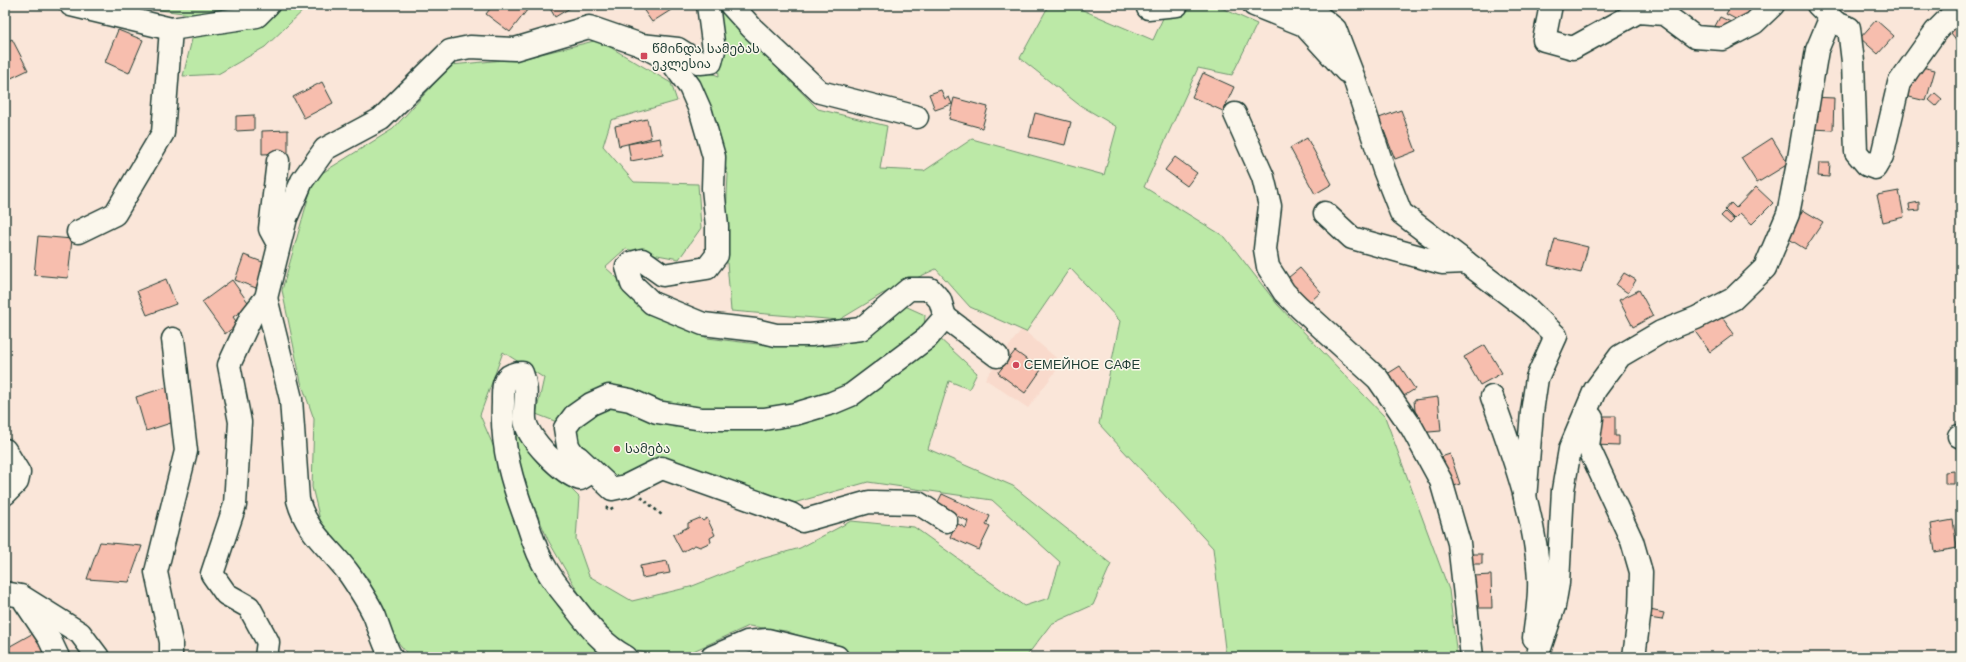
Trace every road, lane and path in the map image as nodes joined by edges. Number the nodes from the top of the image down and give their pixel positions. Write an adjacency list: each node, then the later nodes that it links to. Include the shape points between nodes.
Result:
1 (72, 5): 14 (street)
2 (708, 5): 15 (street, via 714,50 711,62 700,63 678,49)
3 (731, 5): 18 (street, via 820,92)
4 (1177, 5): 11 (street)
5 (1254, 5): 16 (street, via 1304,25)
6 (1305, 5): 16 (street, via 1335,29)
7 (1550, 5): 8 (street, via 1544,40 1573,48 1638,12 1664,14 1695,37 1723,39 1754,24)
8 (1773, 5)
9 (1818, 5): 13 (street)
10 (1961, 6): 13 (street, via 1936,31 1899,83 1882,156 1875,168 1867,165 1856,152 1851,40 1849,28)
11 (1148, 8)
12 (262, 9): 14 (street)
13 (1836, 23): 28 (street, via 1827,26 1820,39 1788,214 1765,268 1733,299 1661,332 1620,356)
14 (171, 30): 21 (street, via 163,134 115,214)
15 (641, 44): 22 (street, via 589,27 514,49 470,47 450,51 381,118 325,149 302,182 286,218); 25 (street, via 671,61 690,87 701,112 714,157 713,188 717,226 717,255 707,268 664,275 642,260 627,267 632,284 652,303 703,324 776,334 811,335 861,329 909,289 930,289 940,300)
16 (1355, 81): 23 (street, via 1401,213)
17 (1235, 114): 44 (street, via 1263,177 1270,206 1265,249 1268,267 1284,292 1378,379 1412,428 1441,481 1459,543)
18 (917, 117)
19 (278, 161): 22 (street, via 270,228)
20 (1325, 213): 23 (street, via 1352,238 1442,263)
21 (78, 232)
22 (279, 247): 24 (street)
23 (1466, 262): 33 (street, via 1529,310 1556,336 1537,378)
24 (266, 298): 39 (street, via 251,317 229,365 240,422 235,505 212,574 226,594 249,607 268,642); 40 (street, via 291,399 298,500 302,515 315,536 349,574 374,616)
25 (945, 317): 27 (street); 30 (street, via 927,338 851,395 832,403 795,414 764,419 702,420 657,412 630,400 609,396 574,416 565,428)
26 (173, 339): 38 (street, via 186,451 156,572 171,642)
27 (997, 356)
28 (1595, 390): 46 (street, via 1570,449 1563,490 1558,583 1554,606); 47 (street, via 1588,446 1632,541 1642,572)
29 (1492, 397): 33 (street)
30 (568, 446): 34 (street, via 612,490 662,468 791,514 802,521 869,502 918,503); 41 (street, via 585,472 583,478 577,478 560,466 537,444 525,420 527,398 522,373 508,376 503,385 502,427 506,456 534,543 548,572 595,635)
31 (5, 450): 32 (street, via 19,473 17,482)
32 (5, 494)
33 (1525, 499): 45 (street, via 1535,540 1540,582)
34 (946, 521)
35 (13, 595): 36 (street, via 49,638); 37 (street, via 80,632)
36 (58, 657)
37 (98, 657)
38 (171, 657)
39 (266, 657)
40 (391, 657)
41 (626, 657)
42 (712, 657): 43 (street, via 747,642 767,640)
43 (836, 657)
44 (1472, 657)
45 (1531, 657)
46 (1537, 657)
47 (1634, 657)

